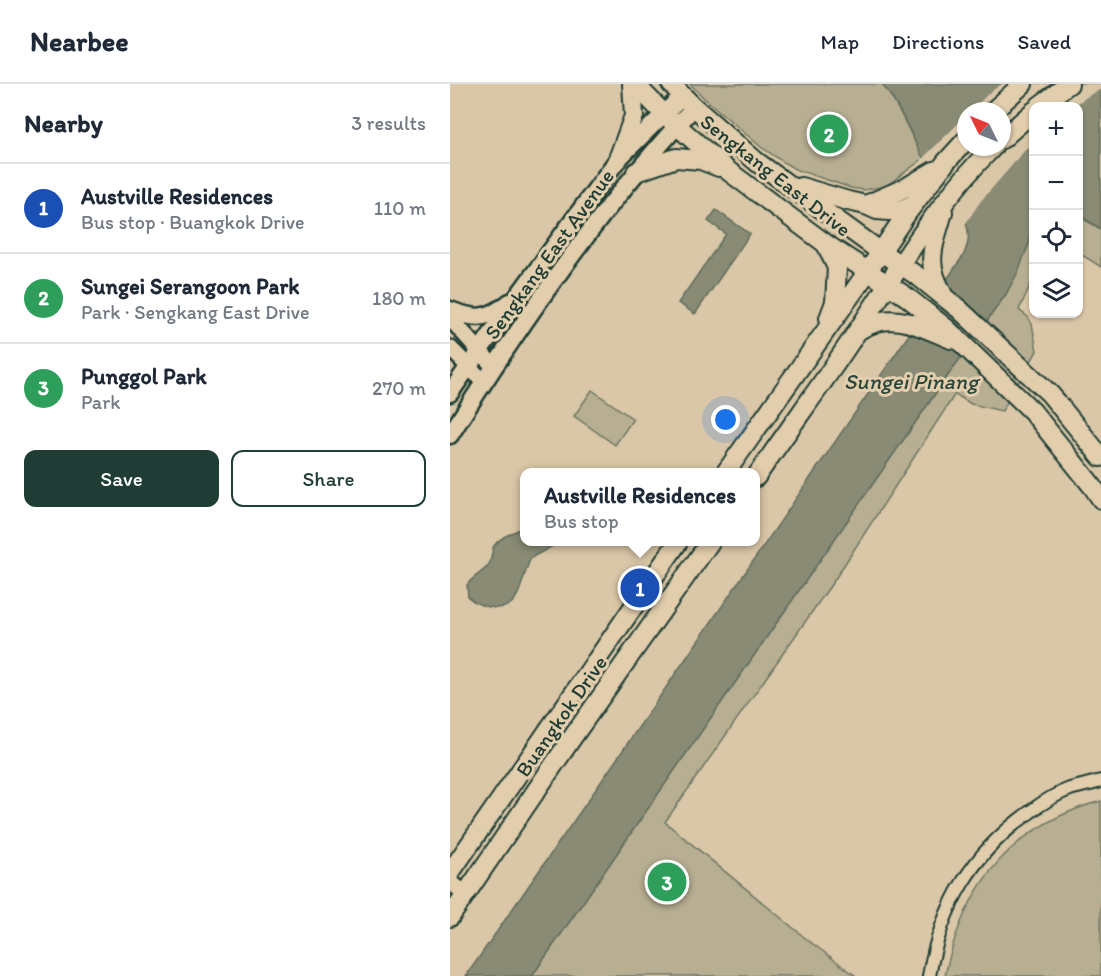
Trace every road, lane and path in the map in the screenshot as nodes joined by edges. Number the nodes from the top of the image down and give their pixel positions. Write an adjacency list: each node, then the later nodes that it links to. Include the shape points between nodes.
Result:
1 (634, 84): 8 (main road, Sengkang East Drive); 12 (main road, via 634,116)
2 (1023, 84): 5 (main road)
3 (1069, 84): 6 (main road)
4 (682, 96): 8 (main road, Sengkang East Avenue); 16 (main road, Sengkang East Drive)
5 (1003, 102)
6 (1044, 102)
7 (1029, 115): 9 (main road)
8 (671, 120): 12 (main road, Sengkang East Avenue); 14 (main road, Sengkang East Drive); 15 (main road, Sengkang East Avenue)
9 (1011, 130)
10 (957, 150): 13 (main road)
11 (985, 156): 17 (main road)
12 (618, 159): 25 (main road, Sengkang East Avenue)
13 (946, 162): 18 (main road, via 908,187); 19 (main road)
14 (727, 170): 15 (main road, via 700,160 676,158); 20 (main road, Sengkang East Drive)
15 (636, 172): 35 (main road, Sengkang East Avenue)
16 (781, 180): 18 (main road); 21 (main road, Sengkang East Drive)
17 (946, 202): 22 (main road); 26 (main road, via 932,267)
18 (866, 205): 19 (main road, via 889,212)
19 (911, 208): 21 (main road)
20 (826, 244): 23 (main road, Sengkang East Drive); 30 (main road, via 837,268 835,302)
21 (881, 252): 22 (main road, Sengkang East Drive); 23 (main road)
22 (900, 265): 24 (main road); 26 (main road, Sengkang East Drive)
23 (868, 271): 24 (main road, Sengkang East Drive); 30 (main road)
24 (888, 284): 29 (main road); 31 (main road, Sengkang East Drive)
25 (520, 293): 27 (main road, via 498,311 480,317); 33 (main road, Sengkang East Avenue)
26 (943, 295): 39 (main road, Sengkang East Drive, via 1050,394)
27 (450, 310)
28 (450, 318): 33 (street)
29 (859, 330): 31 (main road, via 876,322 902,320); 41 (main road)
30 (825, 331): 40 (main road)
31 (962, 343): 42 (main road, Sengkang East Drive, via 1032,411)
32 (450, 348): 34 (street)
33 (479, 351): 34 (main road, Sengkang East Avenue); 35 (street)
34 (468, 366): 36 (street); 37 (main road, Sengkang East Avenue)
35 (494, 367): 36 (main road, Sengkang East Avenue)
36 (484, 382): 38 (main road, Sengkang East Avenue)
37 (450, 393)
38 (450, 435)
39 (1101, 457)
40 (729, 468)
41 (760, 471)
42 (1101, 499)
43 (675, 546): 46 (main road, Buangkok Drive)
44 (707, 546): 48 (main road, Buangkok Drive)
45 (1101, 781): 50 (street, via 1068,789 1009,826 991,844 955,894 942,924)
46 (450, 873)
47 (450, 882): 48 (street)
48 (466, 894): 49 (main road, Buangkok Drive)
49 (450, 917)
50 (929, 976)

